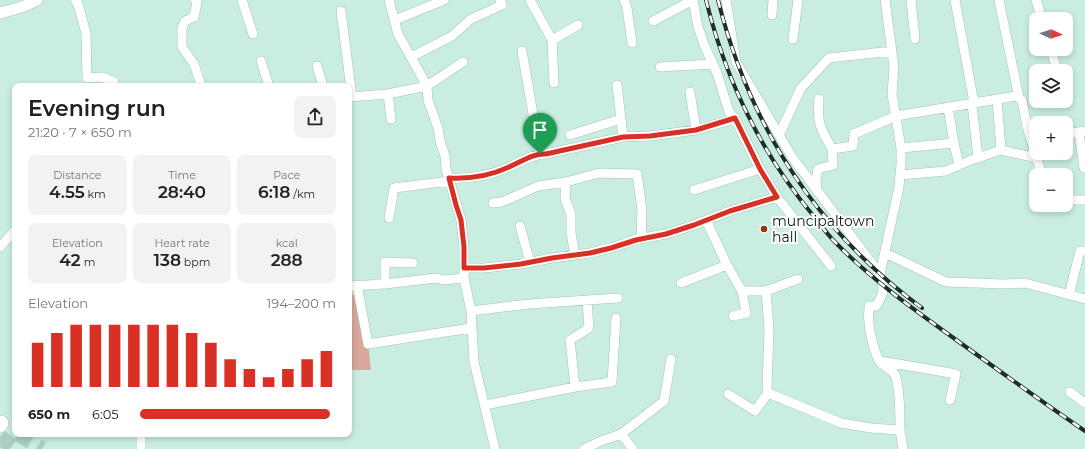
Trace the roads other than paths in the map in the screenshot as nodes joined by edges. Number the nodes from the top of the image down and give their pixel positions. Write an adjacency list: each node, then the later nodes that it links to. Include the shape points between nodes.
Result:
1 (37, 0): 21 (street)
2 (76, 0): 40 (street, via 86,33 88,78 102,77)
3 (194, 0): 39 (street, via 197,2 194,17 185,21 181,38 182,47 194,64)
4 (242, 0): 26 (street)
5 (389, 0): 23 (street)
6 (444, 0): 23 (street)
7 (500, 0): 33 (street, via 502,5 470,19 452,36)
8 (530, 0): 29 (street)
9 (624, 0): 30 (street)
10 (693, 0): 24 (street); 36 (street, via 698,27)
11 (726, 0): 63 (street, via 736,62)
12 (773, 0): 22 (street)
13 (798, 0): 27 (street)
14 (885, 0): 32 (street)
15 (911, 0): 28 (street)
16 (955, 0): 53 (street)
17 (999, 0): 50 (street)
18 (1036, 0): 20 (street)
19 (341, 11): 43 (street)
20 (1040, 12)
21 (0, 13)
22 (772, 15)
23 (394, 20): 33 (street, via 398,34)
24 (653, 20)
25 (578, 26): 29 (street)
26 (253, 34)
27 (793, 39)
28 (915, 39)
29 (552, 40): 44 (street)
30 (632, 43)
31 (522, 51): 69 (street)
32 (892, 51): 55 (street, via 892,94); 63 (street, via 829,58 801,88)
33 (411, 57): 46 (street)
34 (260, 61): 41 (street)
35 (463, 62): 46 (street)
36 (713, 64): 38 (street); 56 (street, via 729,112)
37 (317, 66): 42 (street)
38 (660, 67)
39 (200, 82)
40 (114, 83)
41 (267, 83)
42 (322, 83)
43 (349, 83)
44 (554, 83)
45 (616, 85): 58 (street)
46 (427, 86): 48 (street); 76 (street, via 428,100 438,128)
47 (690, 92): 60 (street)
48 (388, 94): 49 (street); 57 (street)
49 (352, 97)
50 (1019, 98): 52 (street, via 1016,96); 59 (street, via 1022,100)
51 (819, 99): 67 (street, via 818,116 821,129)
52 (997, 99): 53 (street); 68 (street)
53 (973, 103): 54 (street); 71 (street)
54 (948, 108): 55 (street); 65 (street)
55 (896, 116): 66 (street); 67 (street, via 854,134 853,146)
56 (735, 118): 60 (street); 74 (street)
57 (391, 119)
58 (621, 119): 62 (street); 64 (street)
59 (1029, 129)
60 (696, 130): 64 (street)
61 (1082, 131): 73 (street)
62 (570, 135)
63 (779, 135): 79 (street)
64 (623, 137): 69 (street)
65 (954, 143): 66 (street); 72 (street)
66 (901, 148): 75 (street)
67 (832, 149): 79 (street, via 833,164 818,169)
68 (1001, 150): 70 (street); 71 (street)
69 (540, 154): 76 (street, via 480,177)
70 (1029, 156)
71 (978, 158): 72 (street)
72 (959, 165): 75 (street, via 946,171)
73 (1085, 168)
74 (760, 169): 78 (street); 80 (street)
75 (900, 175): 91 (street)
76 (449, 180): 84 (street, via 394,188); 97 (street, via 461,220)
77 (566, 182): 83 (street, via 538,186 502,202); 88 (street, via 599,173 637,174 642,210); 92 (street, via 565,200 571,214)
78 (694, 190)
79 (817, 190): 98 (street)
80 (777, 197): 85 (street); 96 (street)
81 (1073, 200): 82 (street)
82 (1085, 200)
83 (493, 203)
84 (390, 218)
85 (706, 220): 88 (street, via 666,234); 95 (street)
86 (520, 226): 93 (street)
87 (12, 233): 89 (street)
88 (641, 238): 92 (street, via 611,248)
89 (0, 247)
90 (1085, 251): 106 (street, via 1080,251)
91 (885, 253): 98 (street); 106 (street, via 946,282 1026,284)
92 (575, 255): 93 (street)
93 (530, 262): 97 (street)
94 (413, 263): 102 (street, via 385,262)
95 (727, 265): 101 (street); 104 (street)
96 (831, 266)
97 (464, 268): 99 (street)
98 (880, 274): 115 (street, via 884,286 881,298 876,306 869,306 874,348)
99 (464, 278): 102 (street, via 436,278); 110 (street)
100 (798, 279): 105 (street)
101 (681, 283)
102 (385, 284): 103 (street)
103 (353, 286): 113 (street, via 368,344)
104 (742, 291): 105 (street); 111 (street, via 746,313)
105 (766, 291): 118 (street, via 769,329)
106 (1069, 295): 108 (street)
107 (618, 298): 109 (street)
108 (1085, 299)
109 (587, 300): 110 (street); 116 (street, via 588,328 570,340)
110 (471, 311): 113 (street)
111 (733, 316)
112 (616, 318): 116 (street, via 612,382)
113 (472, 328): 122 (street, via 474,362)
114 (671, 359): 124 (street, via 664,401)
115 (880, 360): 120 (street, via 956,374); 123 (street, via 892,369 895,376)
116 (575, 387): 122 (street)
117 (1070, 392): 121 (street)
118 (768, 393): 119 (street, via 755,411); 123 (street, via 841,423)
119 (728, 394)
120 (950, 400)
121 (1085, 403)
122 (485, 405): 127 (street)
123 (900, 430): 130 (street)
124 (621, 434): 128 (street); 129 (street)
125 (141, 437): 126 (street)
126 (141, 449)
127 (495, 449)
128 (584, 449)
129 (633, 449)
130 (903, 449)

